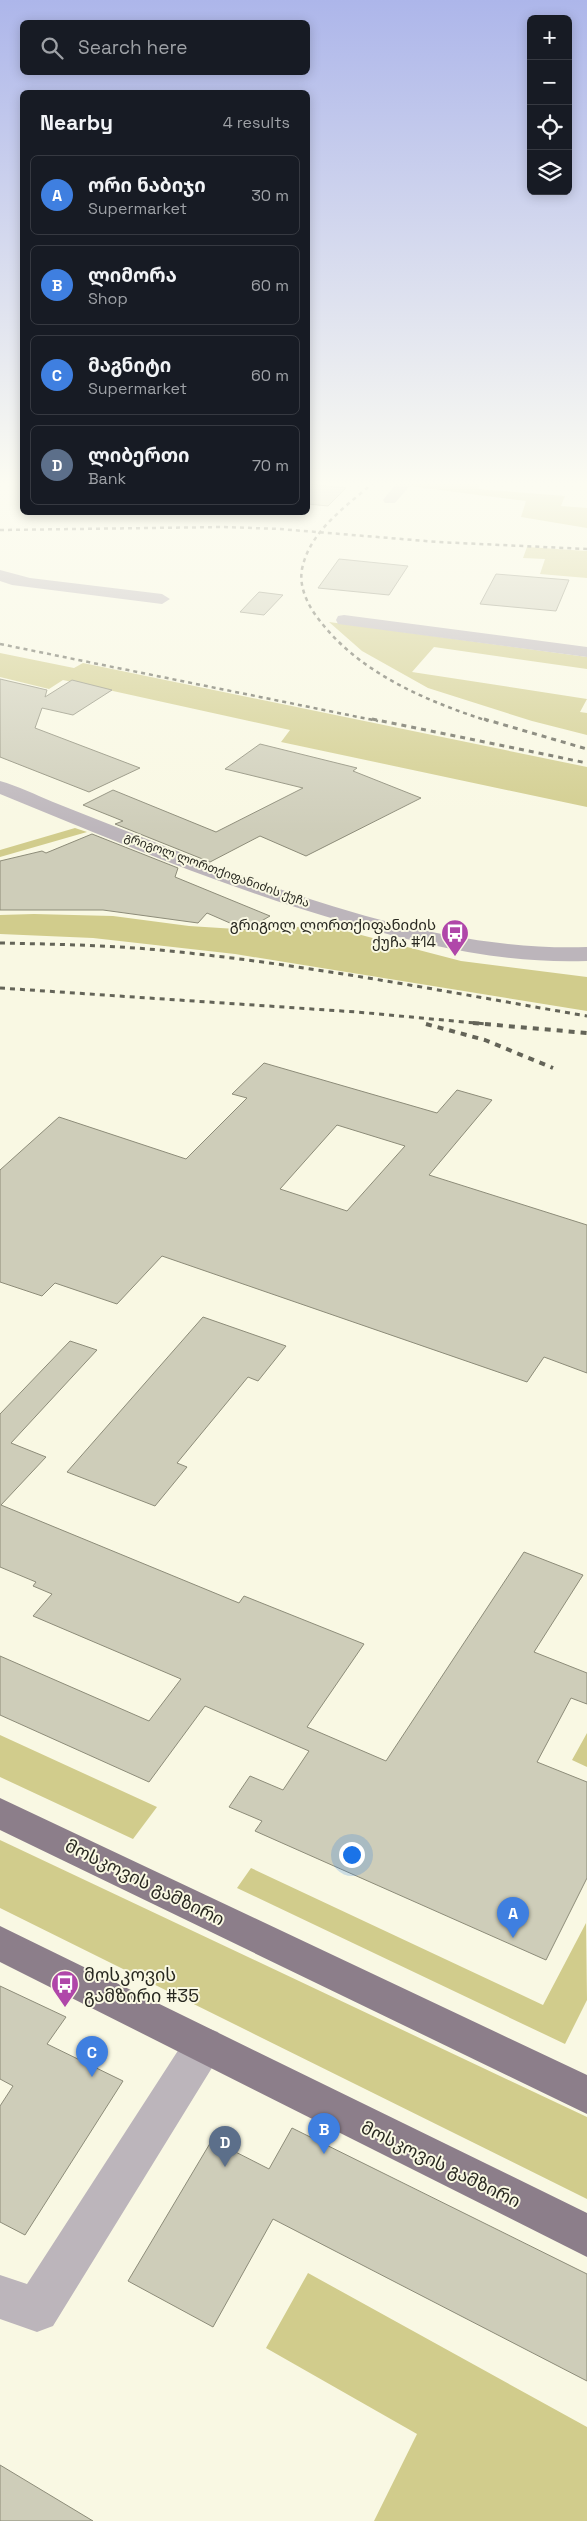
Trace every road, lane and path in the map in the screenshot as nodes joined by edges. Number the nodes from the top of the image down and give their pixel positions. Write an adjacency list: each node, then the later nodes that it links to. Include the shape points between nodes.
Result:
1 (344, 620): 2 (street)
2 (587, 652)
3 (0, 787): 4 (street, გრიგოლ ლორთქიფანიძის ქუჩა, via 257,887 345,916 487,950 540,956)
4 (587, 954)
5 (0, 1813): 8 (main road, მოსკოვის გამზირი)
6 (0, 1943): 7 (main road, მოსკოვის გამზირი)
7 (204, 2045): 9 (main road, მოსკოვის გამზირი); 10 (street, via 37,2310)
8 (587, 2095)
9 (587, 2236)
10 (0, 2297)

